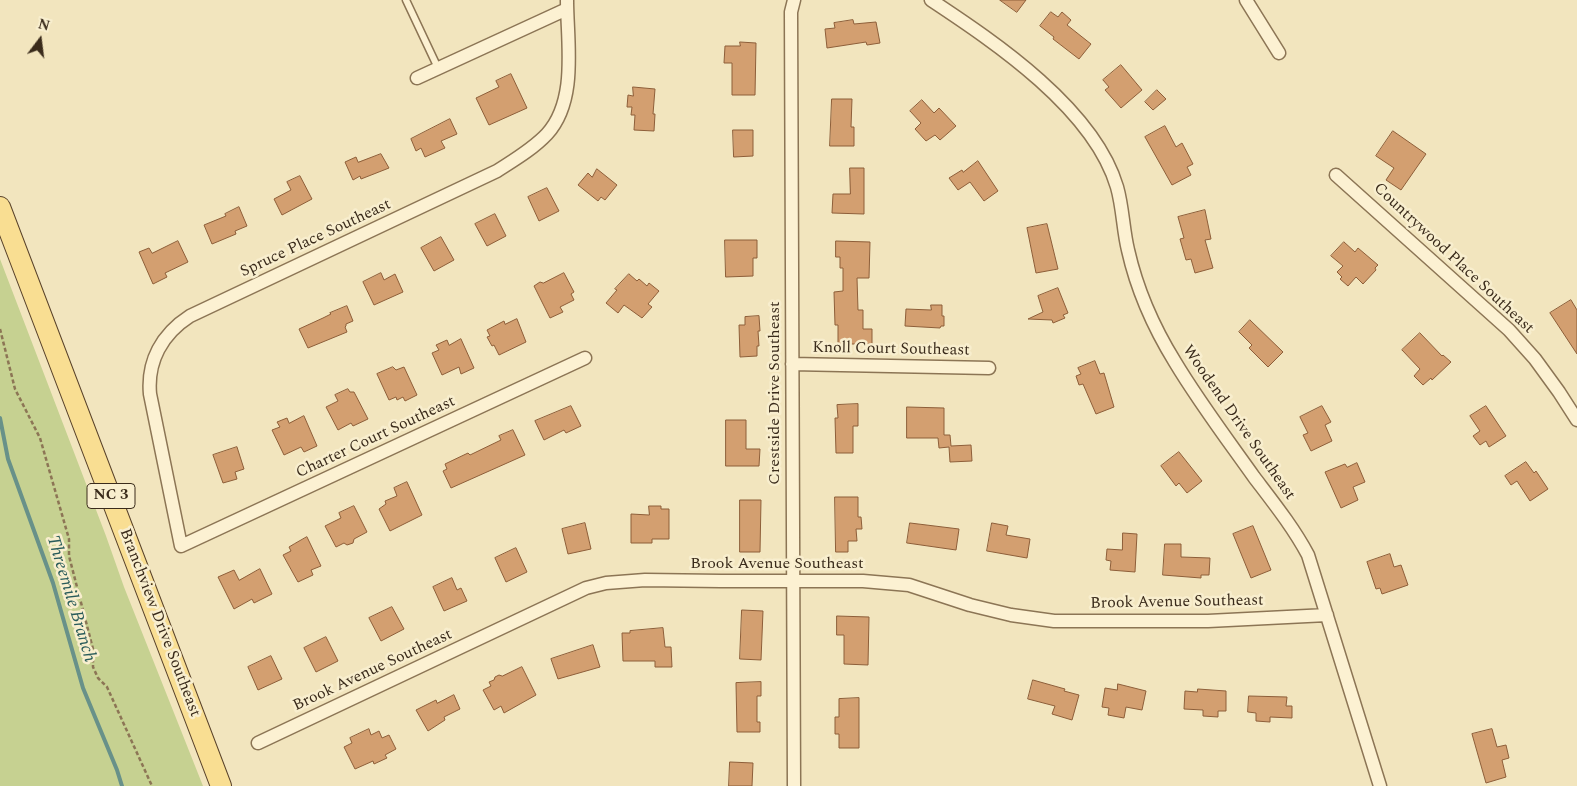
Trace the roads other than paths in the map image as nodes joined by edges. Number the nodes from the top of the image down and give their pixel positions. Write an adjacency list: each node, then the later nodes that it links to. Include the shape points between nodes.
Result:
1 (406, 0): 7 (lane)
2 (794, 0): 12 (street, Crestside Drive Southeast, via 791,12)
3 (931, 0): 17 (street, Woodend Drive Southeast, via 1013,58 1081,122 1116,186 1128,251 1151,318 1174,361 1223,434 1296,533 1308,554)
4 (1246, 0): 6 (street)
5 (567, 4): 7 (street); 15 (street, Spruce Place Southeast, via 568,83 565,100 547,134 531,148 497,171 190,316 163,340 152,366 149,384)
6 (1279, 53)
7 (438, 68): 8 (street)
8 (417, 78)
9 (1336, 175): 14 (street, Countrywood Place Southeast, via 1509,330 1535,359)
10 (0, 207): 19 (main road, Branchview Drive Southeast / NC 3)
11 (585, 358): 15 (street, Charter Court Southeast)
12 (792, 364): 13 (street, Knoll Court Southeast); 16 (street, Crestside Drive Southeast)
13 (989, 368)
14 (1577, 420)
15 (181, 546)
16 (794, 581): 17 (street, Brook Avenue Southeast, via 909,585 970,605 1054,621 1208,621); 18 (street, Brook Avenue Southeast, via 645,580 586,588); 20 (street, Crestside Drive Southeast)
17 (1326, 615): 21 (street, Woodend Drive Southeast)
18 (258, 743)
19 (221, 786)
20 (794, 786)
21 (1380, 786)

